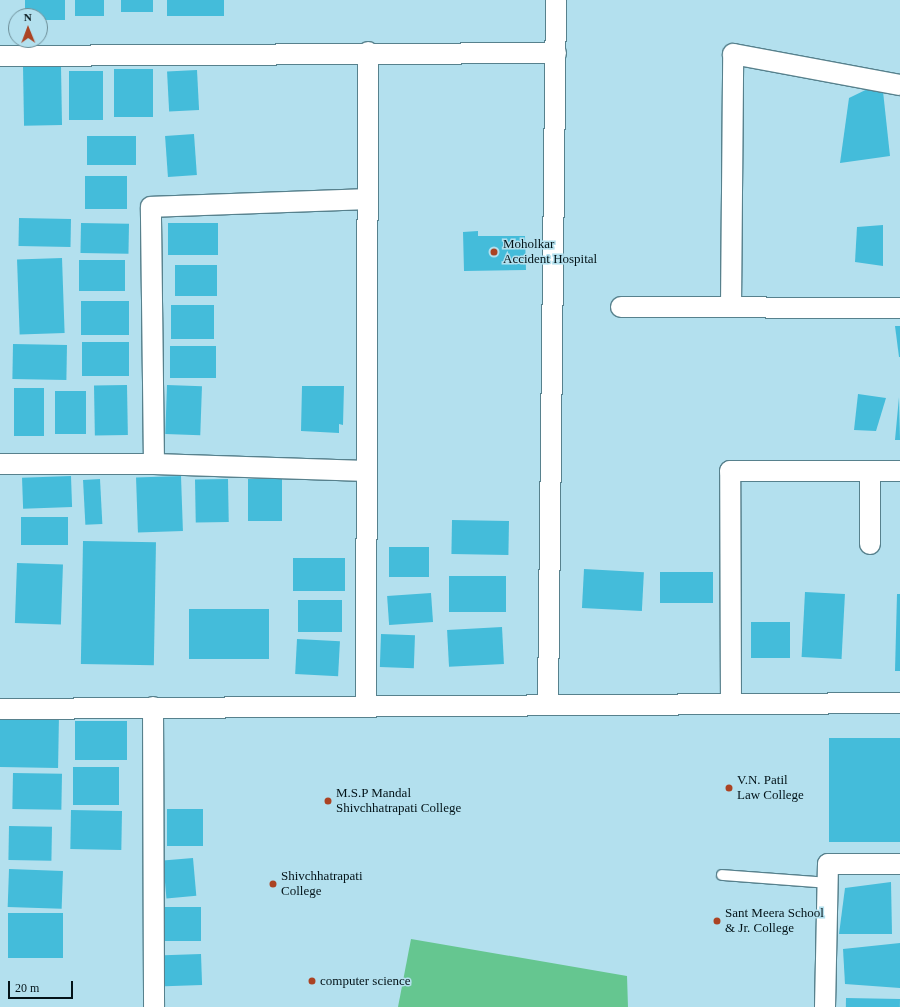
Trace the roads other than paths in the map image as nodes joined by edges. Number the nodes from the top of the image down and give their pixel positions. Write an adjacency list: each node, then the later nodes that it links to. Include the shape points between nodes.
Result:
1 (556, 0): 3 (street)
2 (368, 52): 3 (street); 4 (street); 6 (street)
3 (556, 53): 18 (street)
4 (0, 56)
5 (900, 86): 8 (street, via 733,54)
6 (367, 199): 11 (street, via 151,207); 12 (street)
7 (621, 307): 8 (street)
8 (731, 307): 9 (street)
9 (900, 308)
10 (0, 464): 11 (street)
11 (154, 464): 12 (street)
12 (367, 471): 19 (street)
13 (870, 471): 14 (street); 15 (street); 16 (street, via 730,471)
14 (900, 471)
15 (870, 544)
16 (731, 703): 17 (street); 18 (street)
17 (900, 703)
18 (548, 704): 19 (street)
19 (366, 706): 20 (street)
20 (153, 707): 21 (street); 25 (street)
21 (0, 709)
22 (900, 864): 24 (street, via 828,864)
23 (722, 875): 24 (lane)
24 (828, 883): 26 (street)
25 (154, 1007)
26 (825, 1007)

